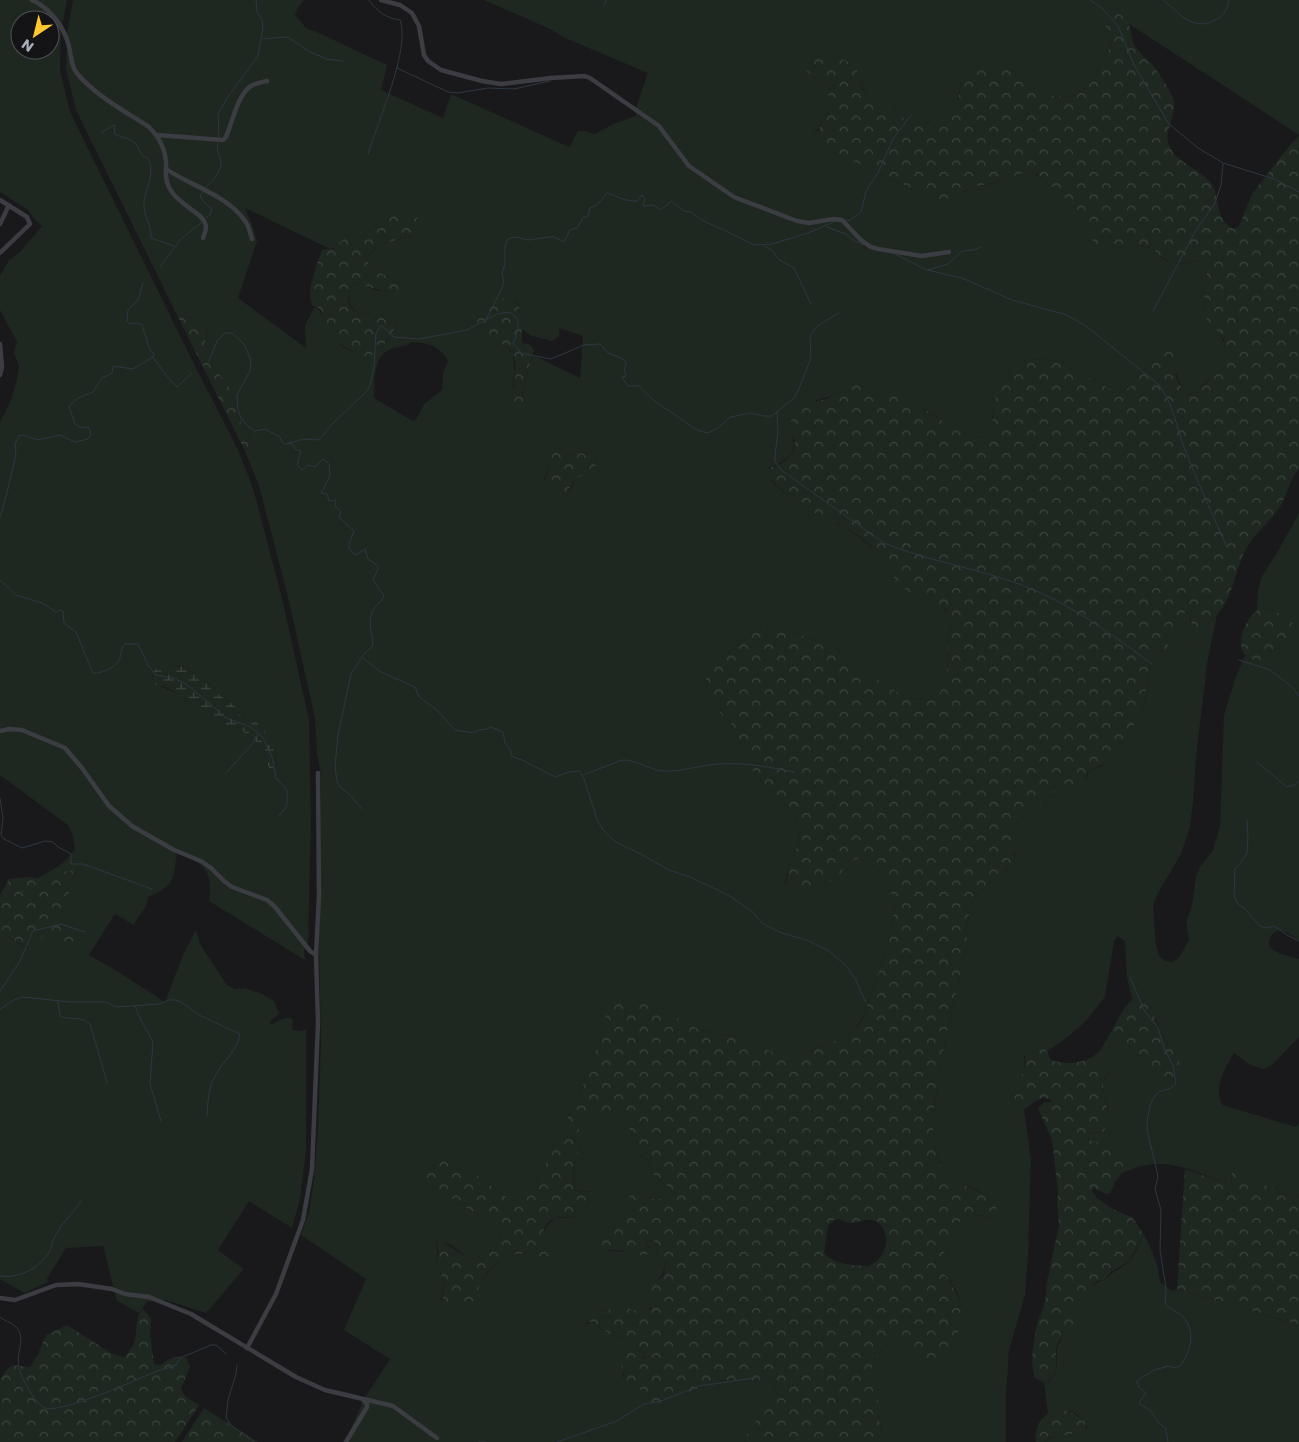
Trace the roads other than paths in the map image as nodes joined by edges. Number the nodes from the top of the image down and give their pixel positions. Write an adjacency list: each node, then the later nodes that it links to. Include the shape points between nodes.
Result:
1 (32, 0): 4 (street, via 52,14 66,38 73,66 84,81)
2 (381, 0): 11 (street, via 400,5 412,13 419,26 424,55 440,70 501,84 585,76 659,126 689,166 734,197 801,222 842,220 861,240 878,249 922,256)
3 (267, 81): 4 (street, via 250,86 243,95 225,139)
4 (157, 135): 5 (street, via 166,154)
5 (166, 168): 9 (street, via 167,180 177,198 205,223); 10 (street, via 233,208 245,220)
6 (0, 200): 7 (street)
7 (9, 205): 8 (street); 12 (street, via 27,217 30,224)
8 (0, 224)
9 (203, 238)
10 (252, 239)
11 (949, 252)
12 (0, 253)
13 (0, 344): 14 (street)
14 (1, 367): 15 (street)
15 (0, 375)
16 (0, 731): 18 (street, via 22,730 65,748 109,806 132,826 201,861 232,887 267,900)
17 (318, 773): 18 (street)
18 (316, 955): 20 (street, via 318,1024 311,1177 303,1220 276,1294)
19 (0, 1298): 20 (street, via 15,1300 56,1285 78,1284 112,1289 149,1297 191,1314)
20 (247, 1348): 21 (street, via 296,1377 325,1390)
21 (362, 1400): 22 (street, via 393,1406); 23 (street, via 367,1407)
22 (437, 1438)
23 (346, 1442)

